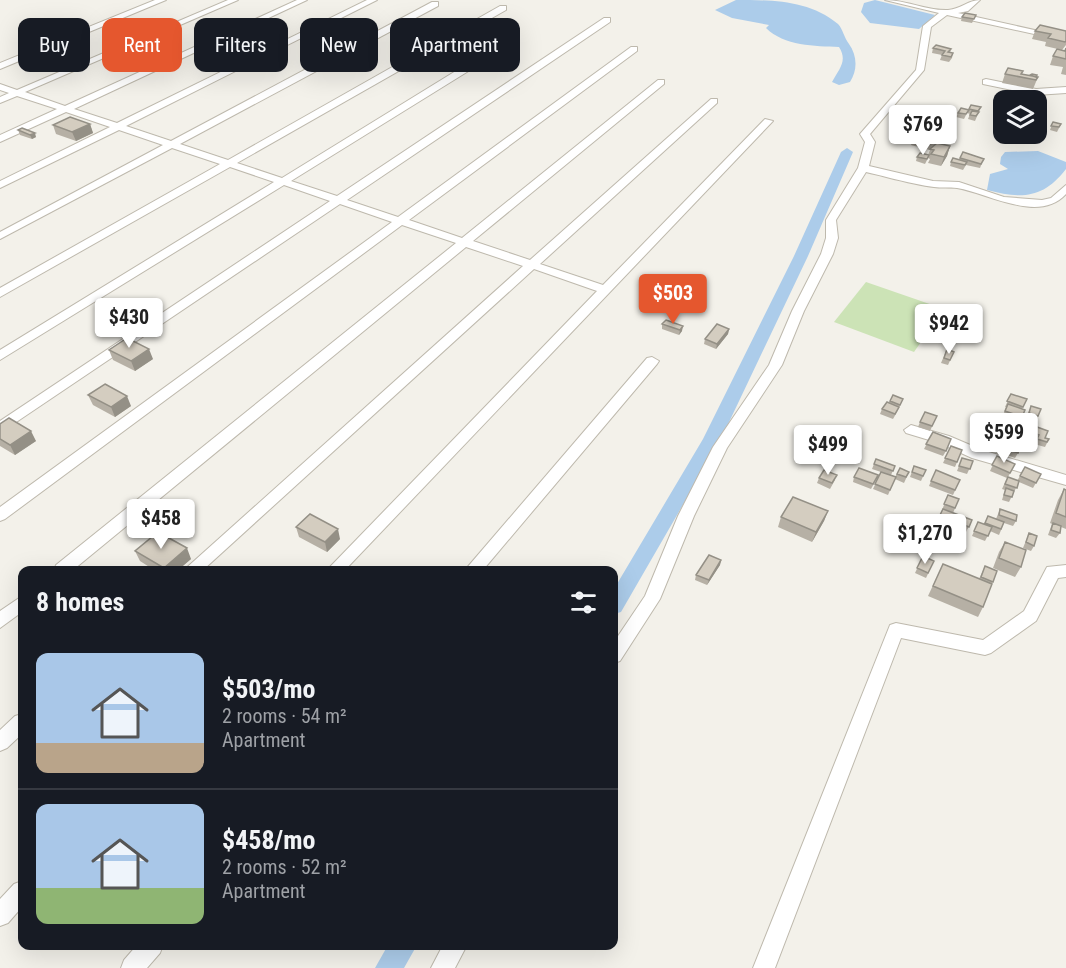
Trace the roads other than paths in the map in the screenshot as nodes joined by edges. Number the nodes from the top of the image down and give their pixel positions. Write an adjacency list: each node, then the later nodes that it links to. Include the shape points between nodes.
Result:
1 (162, 0): 13 (street)
2 (234, 0): 19 (street)
3 (303, 0): 22 (street)
4 (372, 0): 24 (street)
5 (889, 0): 9 (street)
6 (976, 0): 9 (street, via 965,9)
7 (435, 4): 26 (street)
8 (503, 8): 27 (street)
9 (945, 13): 11 (street); 28 (street, via 927,26 920,70 865,134 870,142)
10 (607, 20): 32 (street)
11 (1066, 39)
12 (634, 49): 33 (street)
13 (0, 66)
14 (461, 72): 29 (street)
15 (661, 82): 35 (street)
16 (986, 82): 18 (street, via 1036,92)
17 (0, 87): 19 (street)
18 (1066, 90)
19 (18, 93): 20 (street); 22 (street)
20 (0, 100)
21 (714, 101): 36 (street)
22 (66, 109): 24 (street); 25 (street)
23 (768, 121): 37 (street)
24 (118, 126): 26 (street); 30 (street)
25 (0, 139)
26 (172, 145): 27 (street); 34 (street)
27 (229, 164): 29 (street); 38 (street)
28 (863, 168): 31 (street, via 933,184 958,185 1024,203 1056,200); 52 (street, via 831,220 827,254 775,365 720,447 652,599)
29 (283, 182): 32 (street); 39 (street)
30 (0, 185)
31 (1066, 188)
32 (340, 201): 33 (street); 41 (street)
33 (401, 222): 35 (street); 44 (street)
34 (0, 236)
35 (463, 242): 36 (street); 45 (street)
36 (532, 265): 37 (street); 46 (street)
37 (607, 290): 47 (street)
38 (0, 294)
39 (0, 356)
40 (652, 361): 48 (street)
41 (0, 428)
42 (911, 430): 43 (street)
43 (1066, 480)
44 (0, 515)
45 (67, 566)
46 (196, 566)
47 (339, 566)
48 (476, 566)
49 (1066, 571): 61 (street, via 1053,572 1030,616 985,648 896,630)
50 (18, 606): 51 (street)
51 (0, 621)
52 (618, 650)
53 (18, 726): 54 (street)
54 (0, 742)
55 (18, 896): 56 (street)
56 (0, 915)
57 (148, 950): 59 (street)
58 (453, 950): 60 (street)
59 (132, 968)
60 (442, 968)
61 (764, 968)

